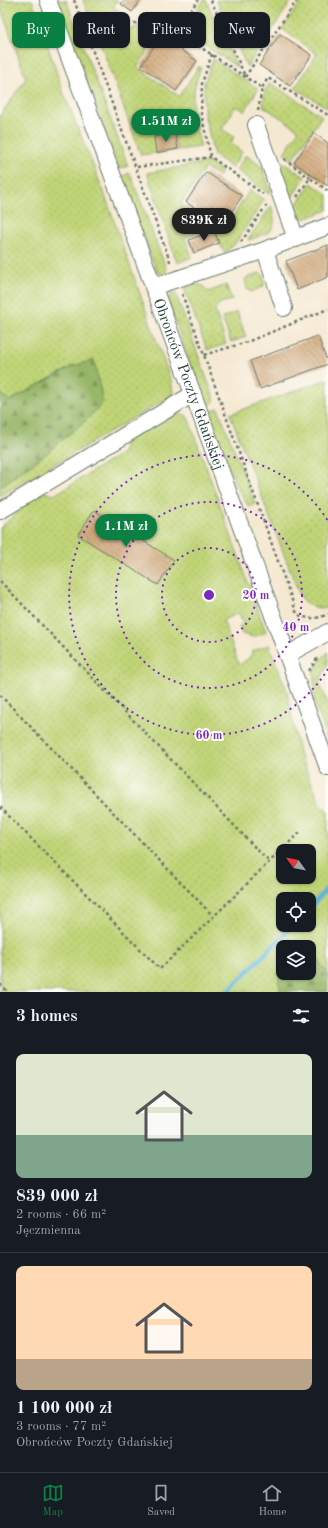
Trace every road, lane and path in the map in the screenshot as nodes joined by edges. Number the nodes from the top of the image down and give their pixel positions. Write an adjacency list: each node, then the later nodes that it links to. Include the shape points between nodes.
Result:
1 (48, 0): 26 (street, Obrońców Poczty Gdańskiej)
2 (74, 0): 6 (path)
3 (198, 0): 7 (path)
4 (211, 0): 11 (path)
5 (297, 0): 11 (path)
6 (79, 12)
7 (190, 12)
8 (92, 48): 16 (path)
9 (203, 48): 10 (path)
10 (212, 54): 11 (path); 15 (path, via 202,83 201,112)
11 (245, 76): 12 (path)
12 (262, 88): 13 (path, via 268,78); 14 (path)
13 (328, 115)
14 (256, 125): 20 (street)
15 (211, 157): 16 (path); 18 (path)
16 (137, 167): 25 (path)
17 (328, 191): 20 (path, via 310,178)
18 (264, 195)
19 (270, 199): 23 (path)
20 (287, 213): 22 (street)
21 (328, 226): 22 (street)
22 (296, 239): 24 (street)
23 (237, 249)
24 (265, 250): 25 (street); 27 (street)
25 (176, 279): 26 (street); 29 (path)
26 (153, 287): 30 (street, Obrońców Poczty Gdańskiej)
27 (284, 308)
28 (328, 309): 29 (path, via 247,342)
29 (204, 355): 33 (path, via 297,614 303,618)
30 (193, 394): 31 (street); 36 (street, Obrońców Poczty Gdańskiej)
31 (0, 511)
32 (0, 581): 42 (path)
33 (328, 614)
34 (328, 632): 36 (street)
35 (320, 654): 37 (path)
36 (287, 655): 39 (street, Obrońców Poczty Gdańskiej)
37 (308, 676)
38 (0, 695): 43 (path)
39 (328, 768)
40 (0, 807): 43 (path, via 160,969)
41 (300, 832): 42 (path)
42 (269, 862): 43 (path)
43 (214, 916)
44 (0, 984): 45 (path)
45 (8, 992)

